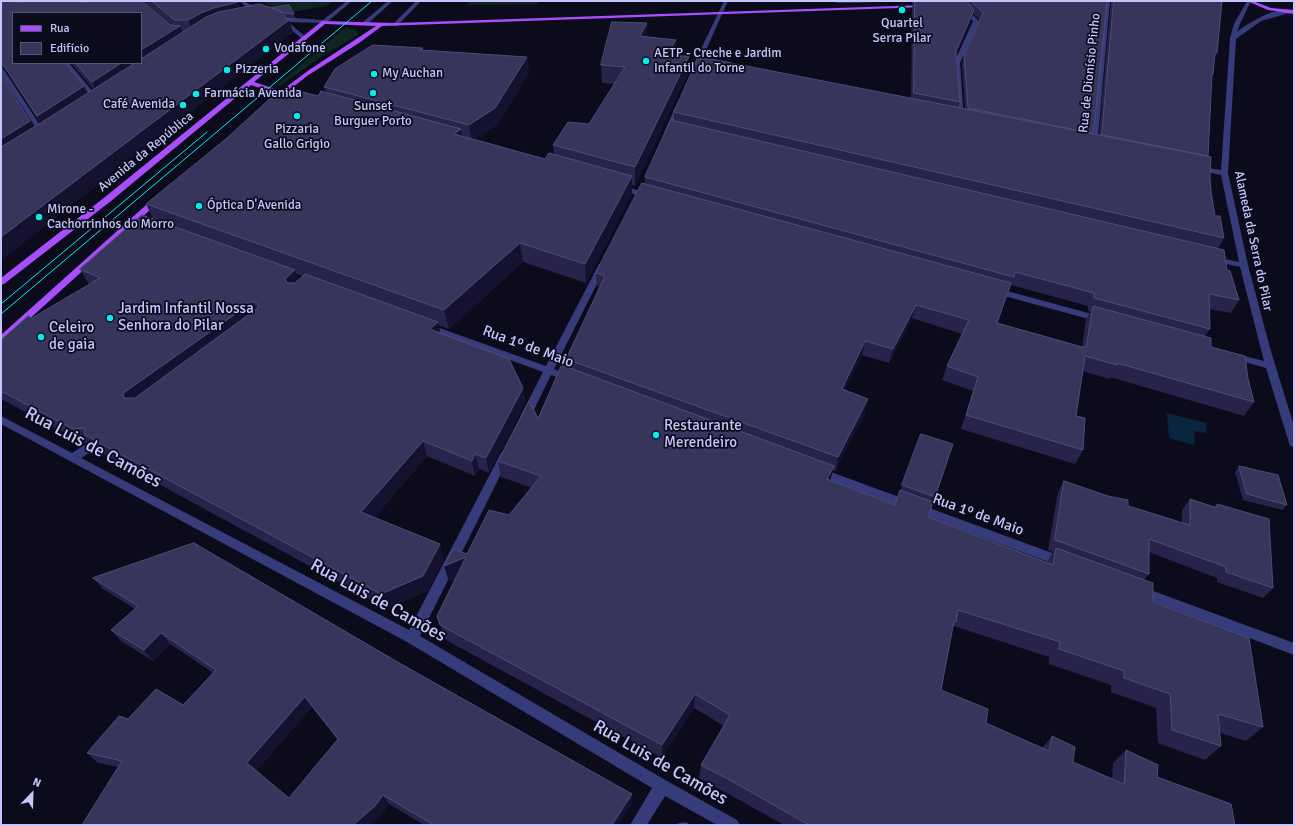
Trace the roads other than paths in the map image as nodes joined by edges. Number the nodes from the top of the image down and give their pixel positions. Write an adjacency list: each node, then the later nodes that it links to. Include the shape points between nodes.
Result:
1 (241, 1): 15 (street, via 255,11 264,12)
2 (350, 1): 18 (street, Avenida da República)
3 (391, 1): 19 (street)
4 (420, 1): 21 (street)
5 (726, 1): 14 (street)
6 (833, 1): 7 (street)
7 (885, 1)
8 (1108, 1): 41 (street, Rua de Dionísio Pinho, via 1095,137 1089,146)
9 (1249, 1): 13 (main road, via 1270,9); 23 (street, Alameda da Serra do Pilar, via 1236,24)
10 (960, 5): 11 (main road); 35 (street, via 976,21 956,62)
11 (968, 5)
12 (928, 6): 14 (main road)
13 (1292, 12): 23 (street, via 1263,17)
14 (720, 13): 21 (main road); 26 (street, via 698,66)
15 (250, 15)
16 (275, 16): 17 (street)
17 (284, 20): 18 (street); 22 (street)
18 (324, 22): 19 (main road); 22 (main road, Avenida da República)
19 (364, 24): 20 (main road)
20 (380, 25): 21 (main road); 28 (main road, via 365,38 318,66)
21 (395, 25)
22 (305, 38): 27 (main road, Avenida da República)
23 (1233, 38): 43 (street, Alameda da Serra do Pilar)
24 (67, 64): 31 (street)
25 (1, 70): 38 (street)
26 (689, 80)
27 (250, 83): 28 (main road); 54 (main road, Avenida da República)
28 (285, 94): 33 (main road)
29 (684, 94): 40 (street, via 673,129)
30 (103, 96): 31 (street)
31 (97, 100): 32 (street)
32 (91, 104)
33 (265, 107)
34 (953, 118): 35 (street)
35 (960, 120): 36 (street)
36 (968, 121)
37 (50, 132): 38 (street)
38 (44, 136): 39 (street)
39 (38, 140)
40 (663, 141)
41 (1100, 148)
42 (1192, 167): 43 (street)
43 (1224, 173): 53 (street, Alameda da Serra do Pilar)
44 (609, 184): 45 (street)
45 (640, 190): 47 (street); 48 (street)
46 (165, 193): 49 (main road)
47 (657, 198)
48 (634, 203)
49 (134, 220): 50 (street); 58 (main road)
50 (146, 225)
51 (1204, 256): 53 (street)
52 (606, 257): 61 (street)
53 (1244, 265): 60 (street, Alameda da Serra do Pilar)
54 (1, 282)
55 (985, 288): 56 (street)
56 (1108, 321)
57 (420, 324): 61 (street, Rua 1º de Maio)
58 (1, 340)
59 (1222, 353): 60 (street)
60 (1271, 366): 65 (street, Alameda da Serra do Pilar)
61 (549, 371): 62 (street, Rua 1º de Maio); 64 (street)
62 (580, 382)
63 (1, 420): 68 (street, Rua Luis de Camões)
64 (521, 426)
65 (1294, 443)
66 (90, 447): 68 (street)
67 (510, 447): 72 (street)
68 (73, 458): 72 (street, Rua Luis de Camões)
69 (809, 468): 70 (street, Rua 1º de Maio)
70 (1072, 566)
71 (1132, 588): 73 (street)
72 (412, 638): 74 (street, Rua Luis de Camões)
73 (1294, 648)
74 (662, 786): 75 (street); 76 (street, Rua Luis de Camões)
75 (638, 825)
76 (732, 825)

